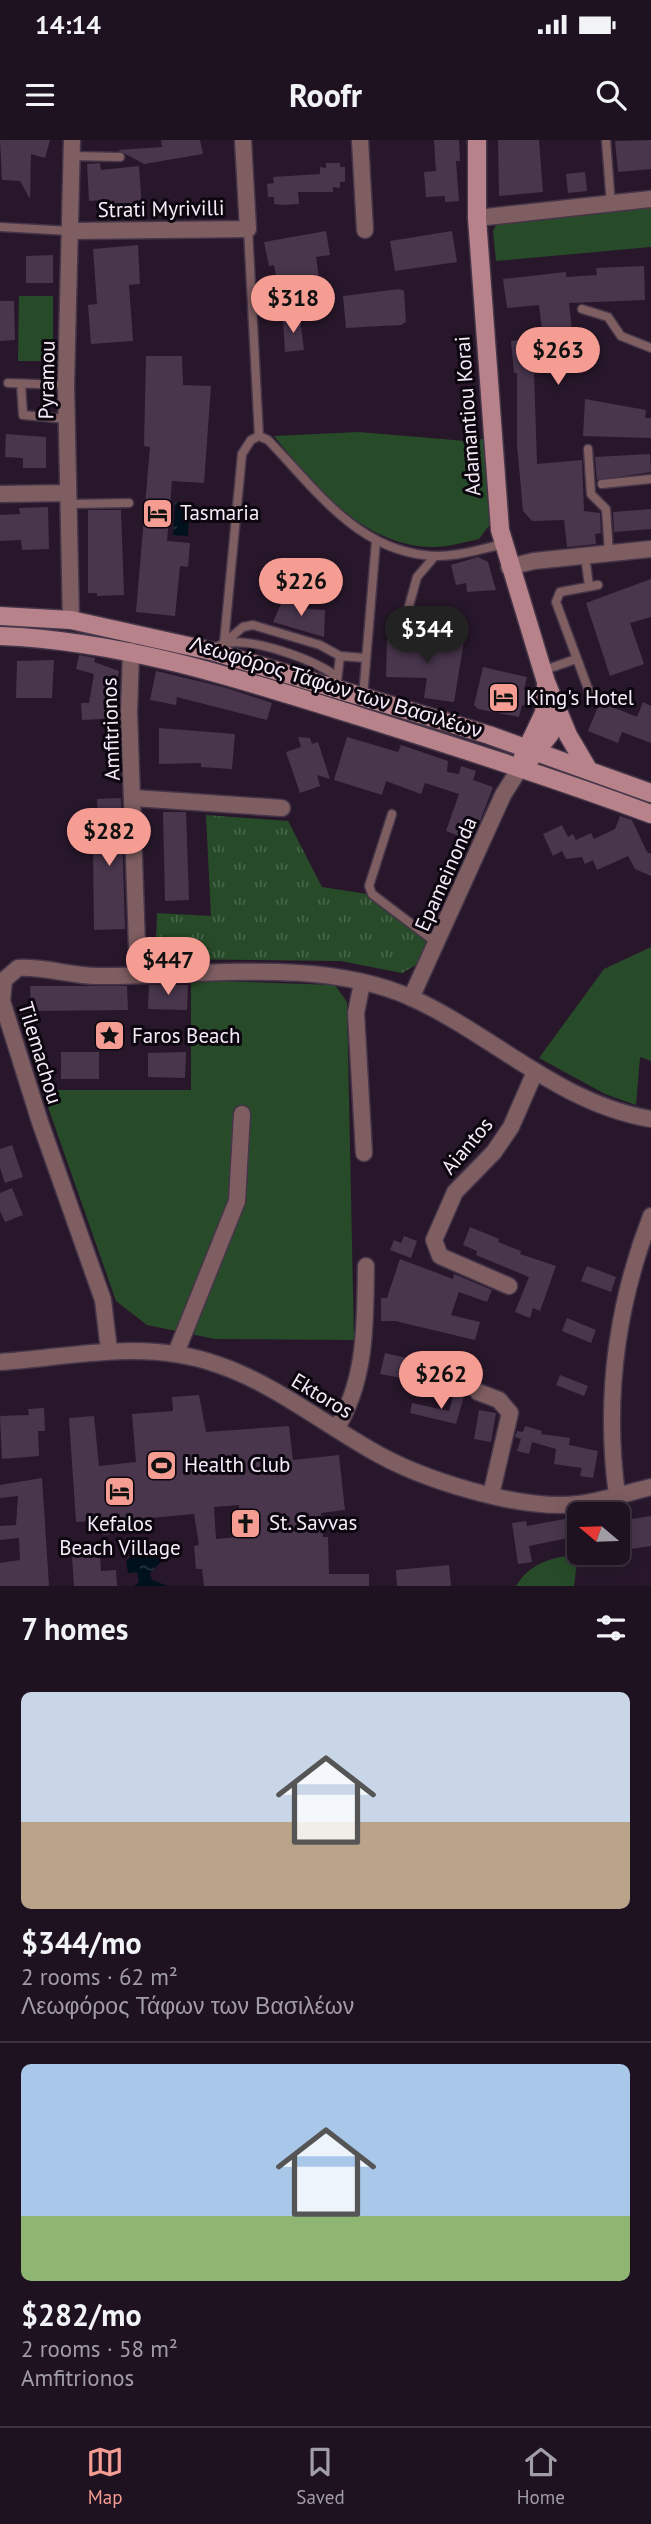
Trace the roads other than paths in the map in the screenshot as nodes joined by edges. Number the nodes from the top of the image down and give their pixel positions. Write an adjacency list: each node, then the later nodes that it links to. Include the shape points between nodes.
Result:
1 (243, 140): 11 (street, Strati Myrivilli)
2 (360, 140): 12 (street)
3 (477, 140): 9 (main road, Adamantiou Korai)
4 (606, 140): 8 (lane)
5 (72, 148): 6 (lane); 13 (street, Pyramou)
6 (120, 158)
7 (651, 199): 8 (street)
8 (611, 205): 9 (street)
9 (477, 218): 28 (main road, Adamantiou Korai)
10 (0, 227): 13 (lane)
11 (248, 229): 13 (street, Strati Myrivilli); 20 (lane)
12 (365, 230)
13 (71, 232): 18 (street, Pyramou)
14 (582, 309): 15 (lane, via 608,317 621,336)
15 (651, 348)
16 (8, 383): 17 (lane)
17 (22, 384): 18 (lane); 19 (lane, via 23,415)
18 (66, 385): 19 (street, Pyramou)
19 (67, 419): 25 (street, Pyramou)
20 (258, 436): 27 (lane, via 268,440 348,522); 38 (lane, via 242,454)
21 (589, 449): 30 (lane, via 591,494 606,509)
22 (651, 479): 23 (lane)
23 (602, 484)
24 (0, 494): 25 (street)
25 (68, 499): 26 (lane); 35 (street, Pyramou)
26 (129, 503)
27 (376, 541): 31 (lane); 41 (lane)
28 (503, 544): 31 (lane); 33 (main road, Adamantiou Korai)
29 (651, 549): 30 (street)
30 (609, 553): 32 (street)
31 (435, 556): 36 (lane, via 416,577)
32 (585, 556): 33 (street); 42 (lane, via 593,585 560,592 556,598)
33 (509, 567): 43 (main road, Adamantiou Korai)
34 (0, 615): 35 (main road, Λεωφόρος Τάφων των Βασιλέων)
35 (71, 620): 38 (main road, Λεωφόρος Τάφων των Βασιλέων)
36 (404, 624)
37 (0, 636): 39 (main road, Λεωφόρος Τάφων των Βασιλέων)
38 (217, 647): 40 (lane, via 243,626 253,625 320,645); 44 (main road, Λεωφόρος Τάφων των Βασιλέων)
39 (131, 651): 49 (main road, Λεωφόρος Τάφων των Βασιλέων, via 237,679); 52 (street, Amfitrionos)
40 (340, 656): 41 (lane); 44 (lane)
41 (365, 658): 46 (lane)
42 (576, 659): 43 (lane); 45 (lane)
43 (544, 676): 47 (main road, Adamantiou Korai); 48 (main road, Adamantiou Korai, via 544,713)
44 (337, 683): 46 (main road, Λεωφόρος Τάφων των Βασιλέων)
45 (590, 694)
46 (363, 698): 48 (main road, Λεωφόρος Τάφων των Βασιλέων)
47 (556, 707): 48 (main road, Adamantiou Korai, via 550,734); 50 (main road)
48 (532, 750): 49 (main road, Adamantiou Korai); 50 (main road, Λεωφόρος Τάφων των Βασιλέων)
49 (520, 768): 55 (main road, Λεωφόρος Τάφων των Βασιλέων); 56 (street, Epameinonda, via 503,795)
50 (588, 769): 51 (main road, Λεωφόρος Τάφων των Βασιλέων)
51 (651, 793)
52 (134, 797): 53 (street); 57 (street, Amfitrionos)
53 (282, 808)
54 (392, 814): 56 (lane, via 369,886 372,894)
55 (651, 814)
56 (438, 944): 59 (street, Epameinonda)
57 (138, 975): 58 (street, Tilemachou, via 320,975); 67 (street, Tilemachou, via 71,975 18,968 4,980 1,992 40,1122 103,1300)
58 (362, 983): 59 (street, Tilemachou); 63 (street, via 356,1013)
59 (411, 998): 60 (street, Tilemachou)
60 (535, 1072): 62 (street, Tilemachou, via 594,1103); 66 (street, Aiantos, via 511,1127 455,1192 434,1240 440,1256)
61 (242, 1114): 68 (street, via 237,1201)
62 (651, 1119)
63 (365, 1153)
64 (651, 1216): 74 (street, via 623,1304 614,1356 610,1425)
65 (366, 1266): 71 (street, via 365,1343 351,1401)
66 (509, 1286)
67 (109, 1350): 68 (street, Ektoros); 69 (street, Ektoros)
68 (176, 1353): 71 (street, Ektoros, via 244,1374)
69 (0, 1362)
70 (478, 1392): 73 (street, via 499,1400 510,1413)
71 (336, 1429): 73 (street, Ektoros, via 382,1456 455,1486)
72 (651, 1487): 74 (street, Ektoros)
73 (491, 1495): 74 (street, Ektoros, via 568,1504)
74 (617, 1495)

